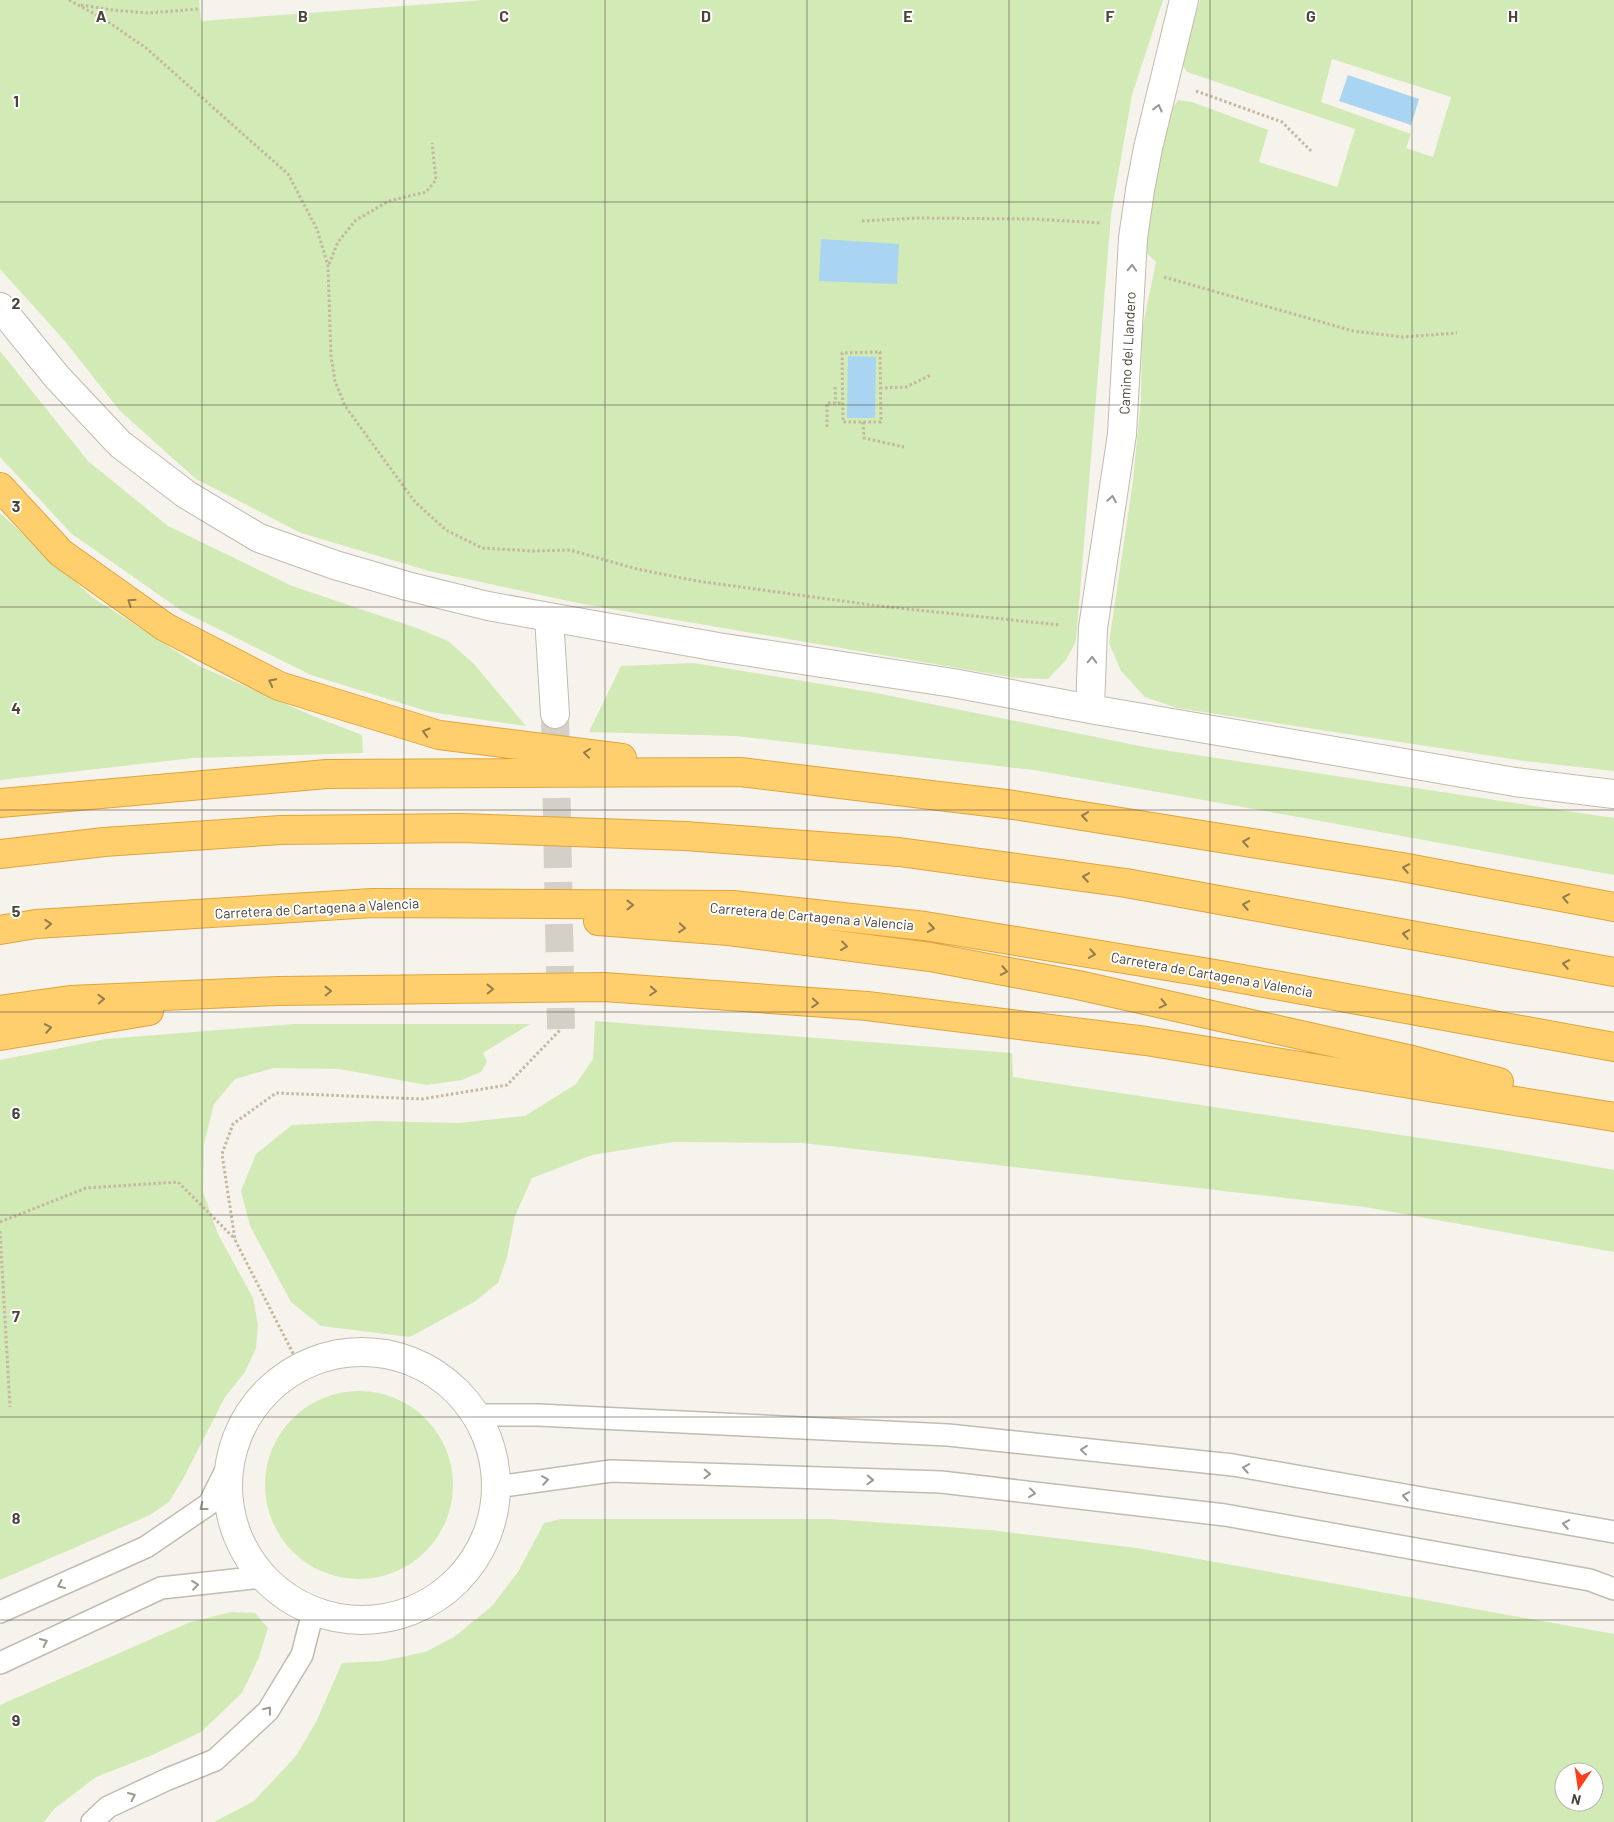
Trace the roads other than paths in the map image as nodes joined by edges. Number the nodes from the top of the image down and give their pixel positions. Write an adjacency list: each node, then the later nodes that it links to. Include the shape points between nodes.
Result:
1 (1184, 0): 5 (street, Camino del Llandero, one-way to 1, via 1093,628 1122,434 1135,227 1148,148)
2 (0, 307): 4 (street, via 57,377 120,444 187,495 259,538 408,586)
3 (0, 487): 7 (highway, one-way to 3, via 439,736 279,686 166,627 61,553)
4 (549, 617): 5 (street, via 953,683); 6 (street)
5 (1090, 709): 8 (street, via 1515,782)
6 (555, 714)
7 (740, 772): 9 (highway, via 327,774); 12 (highway, one-way to 7, via 1402,867 1033,808)
8 (1614, 794)
9 (0, 803)
10 (0, 854): 14 (highway, one-way to 10, via 1126,883 899,852 685,836 462,828 281,830 104,842)
11 (372, 903): 13 (highway, Carretera de Cartagena a Valencia, one-way to 11, via 36,924); 18 (highway, Carretera de Cartagena a Valencia, one-way to 18, via 733,905 915,925 1216,974); 19 (highway, one-way to 19, via 729,931 930,957 1088,987 1412,1060)
12 (1614, 907)
13 (0, 930)
14 (1614, 972)
15 (279, 991): 16 (highway, one-way to 15, via 70,1000); 17 (highway, one-way to 15); 20 (highway, one-way to 20, via 604,987 867,1006 1146,1041)
16 (0, 1010)
17 (0, 1036)
18 (1614, 1047)
19 (1614, 1111)
20 (1614, 1117)
21 (476, 1415): 22 (street, via 449,1384 414,1362 376,1352 337,1354 300,1367 274,1384 252,1408 236,1436); 23 (street, via 492,1449); 24 (lane, one-way to 21, via 1234,1465 948,1435)
22 (228, 1466): 25 (street, via 232,1526); 27 (lane, one-way to 27, via 209,1504 146,1547)
23 (497, 1487): 26 (lane, one-way to 26, via 611,1471 941,1482 1225,1515 1590,1580); 28 (street, via 487,1538 459,1581 416,1610 364,1621)
24 (1614, 1532)
25 (262, 1577): 28 (street); 29 (lane, one-way to 25, via 161,1588)
26 (1614, 1589)
27 (0, 1612)
28 (314, 1612): 30 (lane, one-way to 28, via 108,1807 215,1760 268,1711 302,1655)
29 (0, 1663)
30 (92, 1822)

